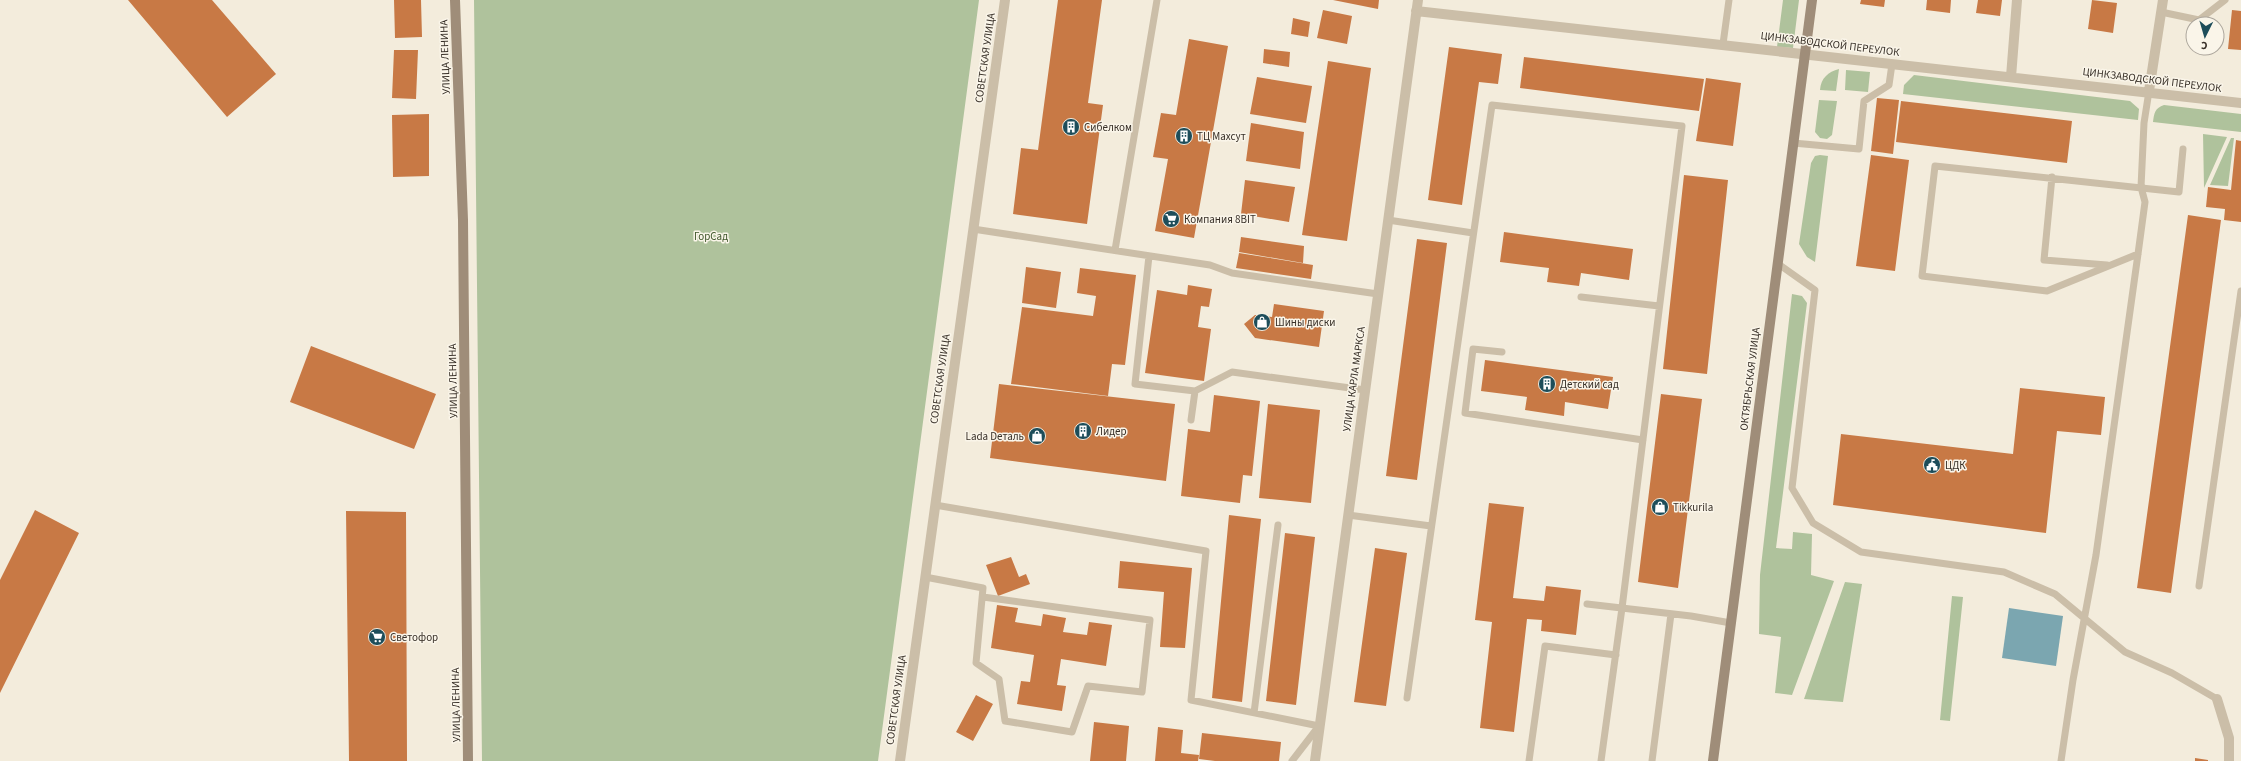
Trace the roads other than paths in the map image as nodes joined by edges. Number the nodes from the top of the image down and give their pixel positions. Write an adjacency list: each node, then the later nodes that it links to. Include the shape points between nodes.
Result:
1 (455, 0): 56 (street, УЛИЦА ЛЕНИНА, via 463,220)
2 (1005, 0): 23 (street, СОВЕТСКАЯ УЛИЦА)
3 (1157, 0): 25 (lane)
4 (1418, 0): 10 (street, УЛИЦА КАРЛА МАРКСА)
5 (1729, 0): 12 (lane)
6 (1812, 0): 13 (street, ОКТЯБРЬСКАЯ УЛИЦА)
7 (2017, 0): 15 (street)
8 (2163, 0): 11 (street)
9 (2225, 0): 11 (lane, via 2199,20)
10 (1416, 10): 12 (street, ЦИНКЗАВОДСКОЙ ПЕРЕУЛОК); 22 (street, УЛИЦА КАРЛА МАРКСА)
11 (2161, 12): 16 (street)
12 (1723, 44): 13 (street, ЦИНКЗАВОДСКОЙ ПЕРЕУЛОК)
13 (1804, 55): 14 (street, ЦИНКЗАВОДСКОЙ ПЕРЕУЛОК); 18 (street, ОКТЯБРЬСКАЯ УЛИЦА)
14 (1892, 64): 15 (street, ЦИНКЗАВОДСКОЙ ПЕРЕУЛОК); 18 (lane, via 1890,85 1864,101 1859,149)
15 (2011, 77): 16 (street, ЦИНКЗАВОДСКОЙ ПЕРЕУЛОК)
16 (2149, 91): 17 (street, ЦИНКЗАВОДСКОЙ ПЕРЕУЛОК); 21 (lane, via 2144,123)
17 (2241, 102)
18 (1793, 143): 28 (street, ОКТЯБРЬСКАЯ УЛИЦА)
19 (2183, 149): 21 (lane, via 2179,192)
20 (2052, 177): 21 (lane); 29 (lane, via 2044,260); 29 (lane, via 1935,166 1922,276 2047,292)
21 (2141, 187): 26 (lane, via 2145,202)
22 (1388, 220): 24 (lane); 31 (street, УЛИЦА КАРЛА МАРКСА)
23 (974, 229): 25 (lane); 39 (street, СОВЕТСКАЯ УЛИЦА)
24 (1473, 233): 33 (lane, via 1492,105 1682,126); 42 (lane)
25 (1115, 250): 27 (lane)
26 (2138, 254): 29 (lane); 49 (lane)
27 (1149, 256): 31 (lane, via 1210,265 1232,273); 36 (lane, via 1135,384)
28 (1777, 263): 49 (lane, via 1815,290 1792,488 1812,523 1861,552 2004,572 2055,594); 50 (street, ОКТЯБРЬСКАЯ УЛИЦА)
29 (2109, 265)
30 (2241, 291): 44 (lane)
31 (1378, 294): 35 (street, УЛИЦА КАРЛА МАРКСА)
32 (1581, 296): 33 (lane)
33 (1660, 306): 38 (lane)
34 (1502, 352): 38 (lane, via 1473,348 1465,413)
35 (1365, 390): 36 (lane, via 1232,372); 40 (street, УЛИЦА КАРЛА МАРКСА)
36 (1195, 392): 37 (lane)
37 (1191, 420)
38 (1643, 440): 47 (lane)
39 (935, 505): 43 (street, СОВЕТСКАЯ УЛИЦА); 54 (lane, via 1206,551 1191,700)
40 (1348, 515): 42 (lane); 55 (street, УЛИЦА КАРЛА МАРКСА)
41 (1278, 524): 54 (lane)
42 (1432, 526): 52 (lane)
43 (925, 577): 45 (lane, via 983,588); 57 (street, СОВЕТСКАЯ УЛИЦА)
44 (2199, 586)
45 (983, 597): 45 (lane, via 976,663 999,679 1006,721 1072,732 1088,686 1142,692 1150,620)
46 (1587, 604): 47 (lane)
47 (1622, 608): 48 (lane); 51 (lane)
48 (1671, 614): 50 (lane); 62 (lane)
49 (2086, 618): 53 (lane, via 2125,652 2172,673); 64 (lane, via 2073,680)
50 (1731, 623): 63 (street, ОКТЯБРЬСКАЯ УЛИЦА)
51 (1616, 655): 60 (lane, via 1545,646); 61 (lane)
52 (1407, 698)
53 (2217, 699): 65 (street, via 2229,738)
54 (1254, 713): 55 (lane)
55 (1319, 726): 58 (lane); 59 (street, УЛИЦА КАРЛА МАРКСА)
56 (468, 761)
57 (900, 761)
58 (1292, 761)
59 (1315, 761)
60 (1529, 761)
61 (1601, 761)
62 (1652, 761)
63 (1713, 761)
64 (2062, 761)
65 (2229, 761)

